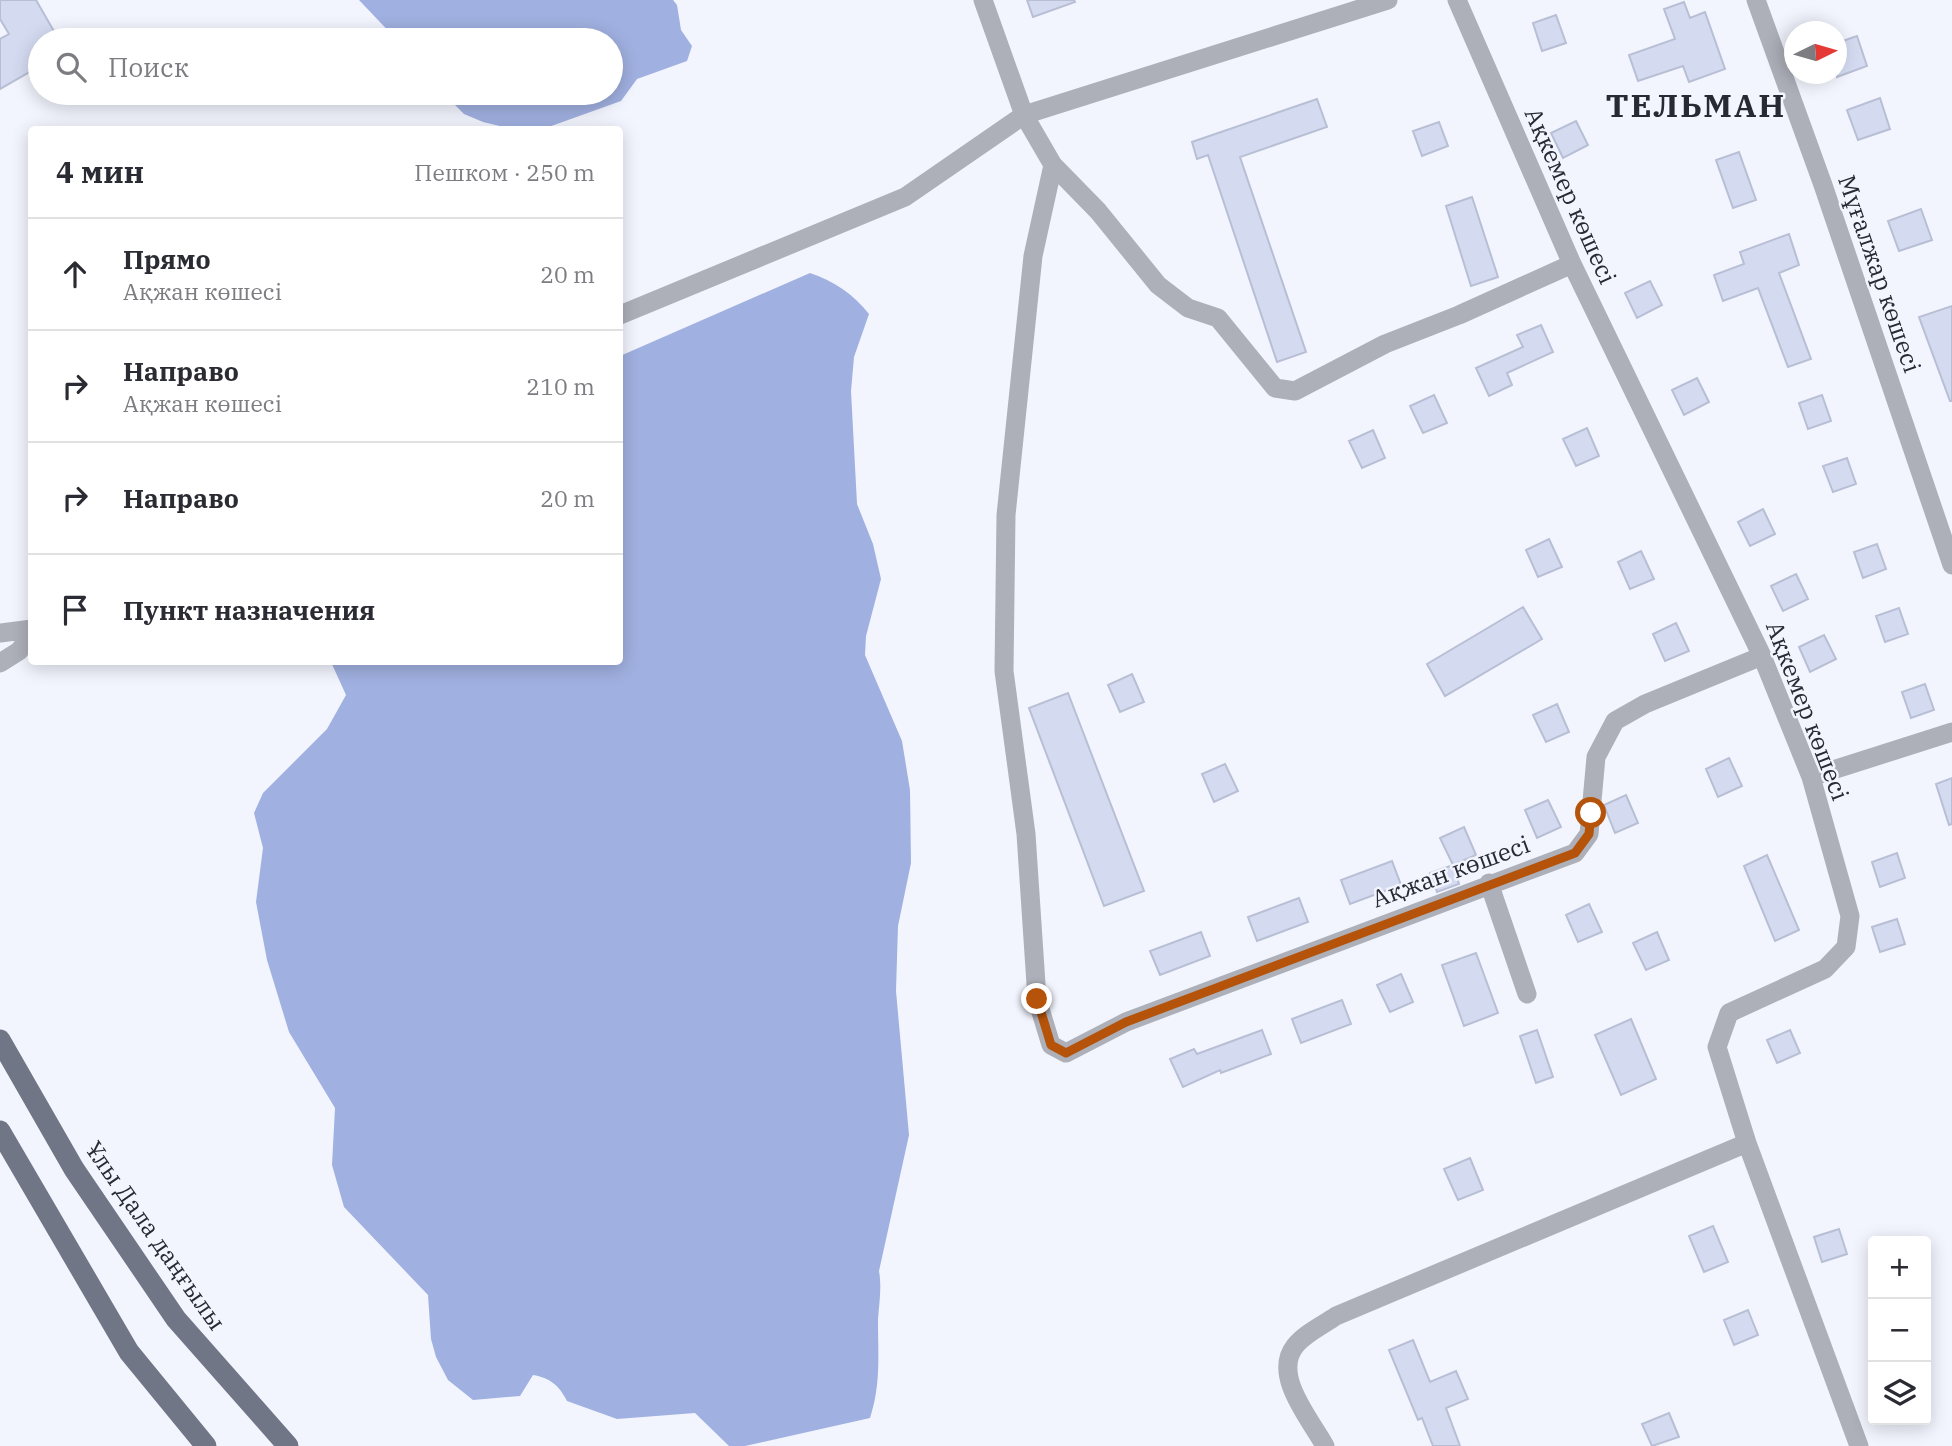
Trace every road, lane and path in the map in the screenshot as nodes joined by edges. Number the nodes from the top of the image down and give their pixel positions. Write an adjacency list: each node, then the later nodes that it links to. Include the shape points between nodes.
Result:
1 (983, 0): 6 (street)
2 (1388, 0): 5 (street)
3 (1457, 0): 8 (street, Ақкемер көшесі)
4 (1756, 0): 10 (street, Мұғалжар көшесі)
5 (1329, 8): 6 (street)
6 (1024, 115): 7 (street); 9 (street, via 905,197)
7 (1054, 165): 8 (street, via 1158,285 1188,308 1218,318 1275,388 1285,391 1295,391 1385,344); 18 (street, Ақжан көшесі, via 1033,256 1006,515 1004,670 1026,834 1037,999 1051,1045 1066,1053 1126,1022)
8 (1572, 264): 14 (street, Ақкемер көшесі)
9 (623, 314)
10 (1952, 565)
11 (28, 631): 12 (street, via 9,629)
12 (0, 633)
13 (28, 638): 15 (street, via 19,651)
14 (1762, 656): 17 (street, Ақкемер көшесі); 18 (street, Ақжан көшесі, via 1615,721 1597,757 1589,834 1575,853)
15 (0, 663)
16 (1952, 733): 17 (street)
17 (1811, 777): 22 (street, Ақкемер көшесі, via 1850,916 1846,947 1825,969 1729,1013 1717,1047)
18 (1489, 883): 19 (street)
19 (1527, 994)
20 (0, 1040): 24 (main road, Ұлы Дала даңғылы, via 74,1169 176,1319)
21 (0, 1131): 23 (main road, via 129,1352)
22 (1747, 1143): 25 (street, via 1336,1316 1296,1343 1286,1359 1288,1378); 26 (street, Ақкемер көшесі)
23 (206, 1446)
24 (288, 1446)
25 (1325, 1446)
26 (1858, 1446)

